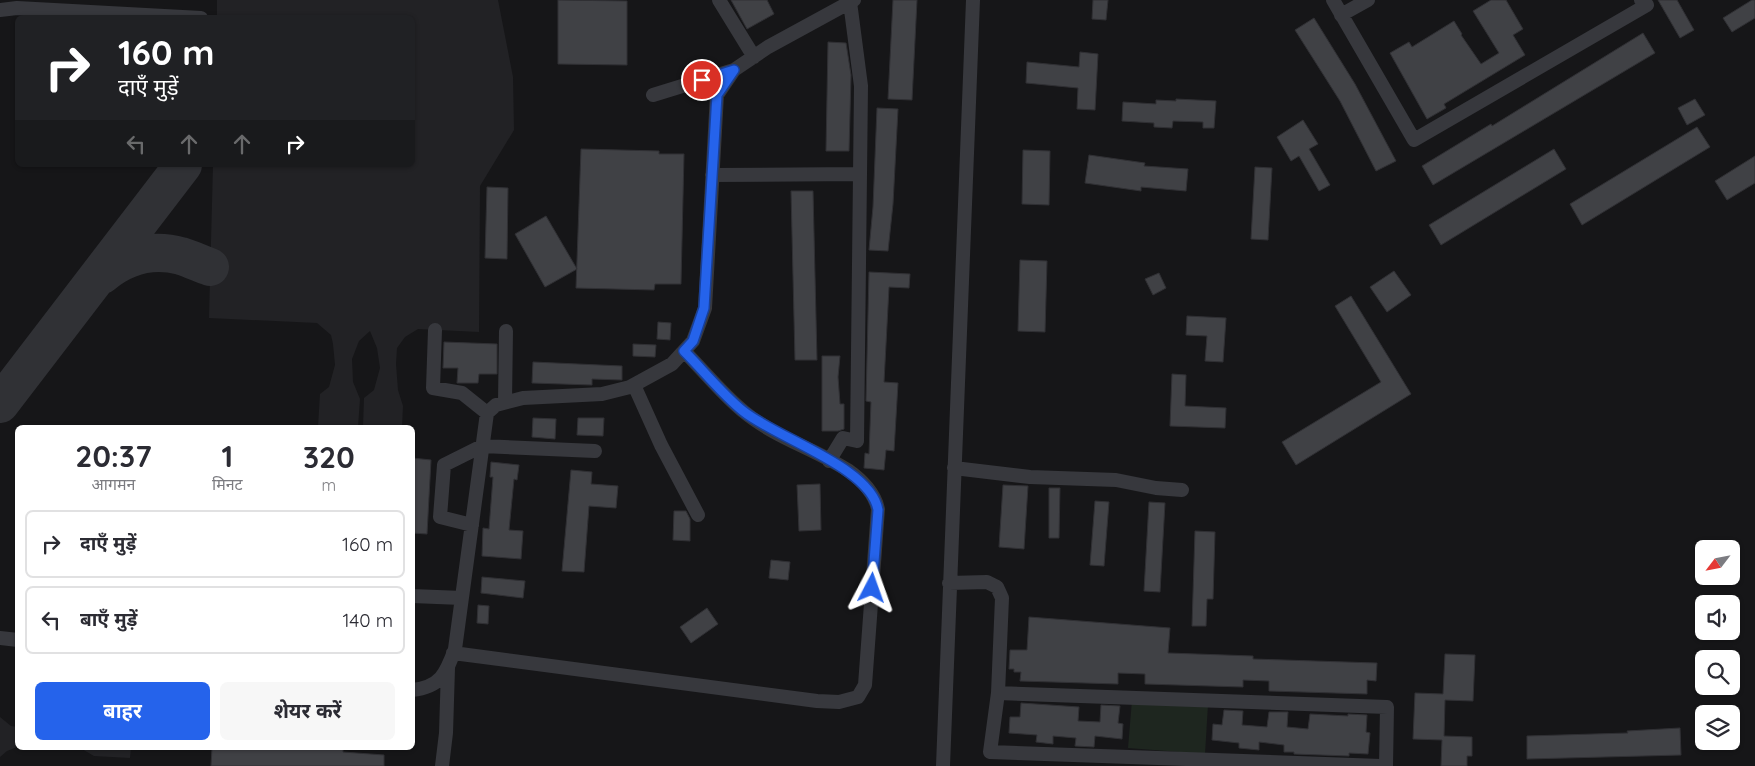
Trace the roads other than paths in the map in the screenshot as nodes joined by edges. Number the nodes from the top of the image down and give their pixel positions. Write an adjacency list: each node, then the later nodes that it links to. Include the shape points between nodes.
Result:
1 (719, 0): 11 (street)
2 (973, 0): 25 (street)
3 (1333, 0): 10 (street)
4 (1368, 0): 10 (street)
5 (1641, 0): 10 (street, via 1647,5 1414,140)
6 (850, 1): 11 (street); 14 (street, via 861,86)
7 (17, 4): 8 (street); 9 (street)
8 (0, 10)
9 (162, 15)
10 (1341, 15)
11 (754, 57): 12 (street)
12 (734, 70): 13 (street); 15 (street, via 717,95)
13 (653, 95)
14 (860, 174): 15 (street); 24 (street, via 857,441 842,438)
15 (712, 175): 18 (street, via 704,308 693,341)
16 (435, 330): 21 (street, via 433,388 462,393)
17 (506, 331): 20 (street)
18 (684, 351): 19 (street, via 672,364); 24 (street, via 742,411 766,428)
19 (634, 385): 20 (street, via 602,394 523,398); 27 (street)
20 (505, 402): 21 (street, via 496,404)
21 (487, 413): 22 (street)
22 (482, 446): 23 (street); 28 (street); 28 (street, via 444,464 440,517)
23 (595, 451)
24 (829, 461): 34 (street, via 850,472 866,487 876,500 878,510 865,685 858,697 839,702 817,701)
25 (954, 468): 26 (street, via 1030,477 1116,480); 29 (street)
26 (1182, 490)
27 (698, 516)
28 (472, 525): 31 (street)
29 (949, 583): 37 (street, via 987,582 997,587 1002,598); 40 (street)
30 (415, 596): 31 (street)
31 (462, 598): 34 (street)
32 (0, 638): 33 (street)
33 (15, 640)
34 (453, 653): 35 (street)
35 (448, 668): 36 (street, via 430,687); 39 (street)
36 (415, 690)
37 (998, 693): 38 (street, via 990,752); 42 (street, via 1387,707)
38 (1018, 759): 41 (street)
39 (442, 766)
40 (943, 766)
41 (1381, 766)
42 (1386, 766)

